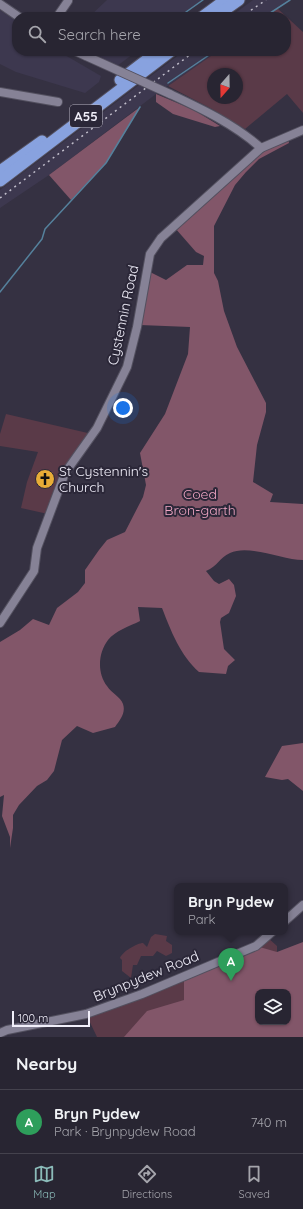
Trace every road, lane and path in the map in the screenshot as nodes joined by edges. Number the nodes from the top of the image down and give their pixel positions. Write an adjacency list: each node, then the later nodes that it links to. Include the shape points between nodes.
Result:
1 (225, 0): 7 (highway)
2 (239, 0): 8 (highway)
3 (68, 1): 6 (street)
4 (3, 3): 5 (street)
5 (13, 12)
6 (60, 12)
7 (209, 12)
8 (222, 12)
9 (86, 56): 15 (street, bridge, via 205,111 243,132)
10 (152, 56): 16 (highway, A55)
11 (164, 56): 17 (highway, A55)
12 (0, 92): 13 (street)
13 (58, 102)
14 (303, 130): 15 (street, Cystennin Road)
15 (261, 148): 18 (street, Cystennin Road, via 152,248 127,367 97,428 64,477 37,548 34,571)
16 (0, 171)
17 (0, 181)
18 (0, 623)
19 (303, 905): 20 (street)
20 (288, 918)
21 (269, 935): 22 (street, Brynpydew Road, via 256,946 142,994 86,1014)
22 (0, 1033)

